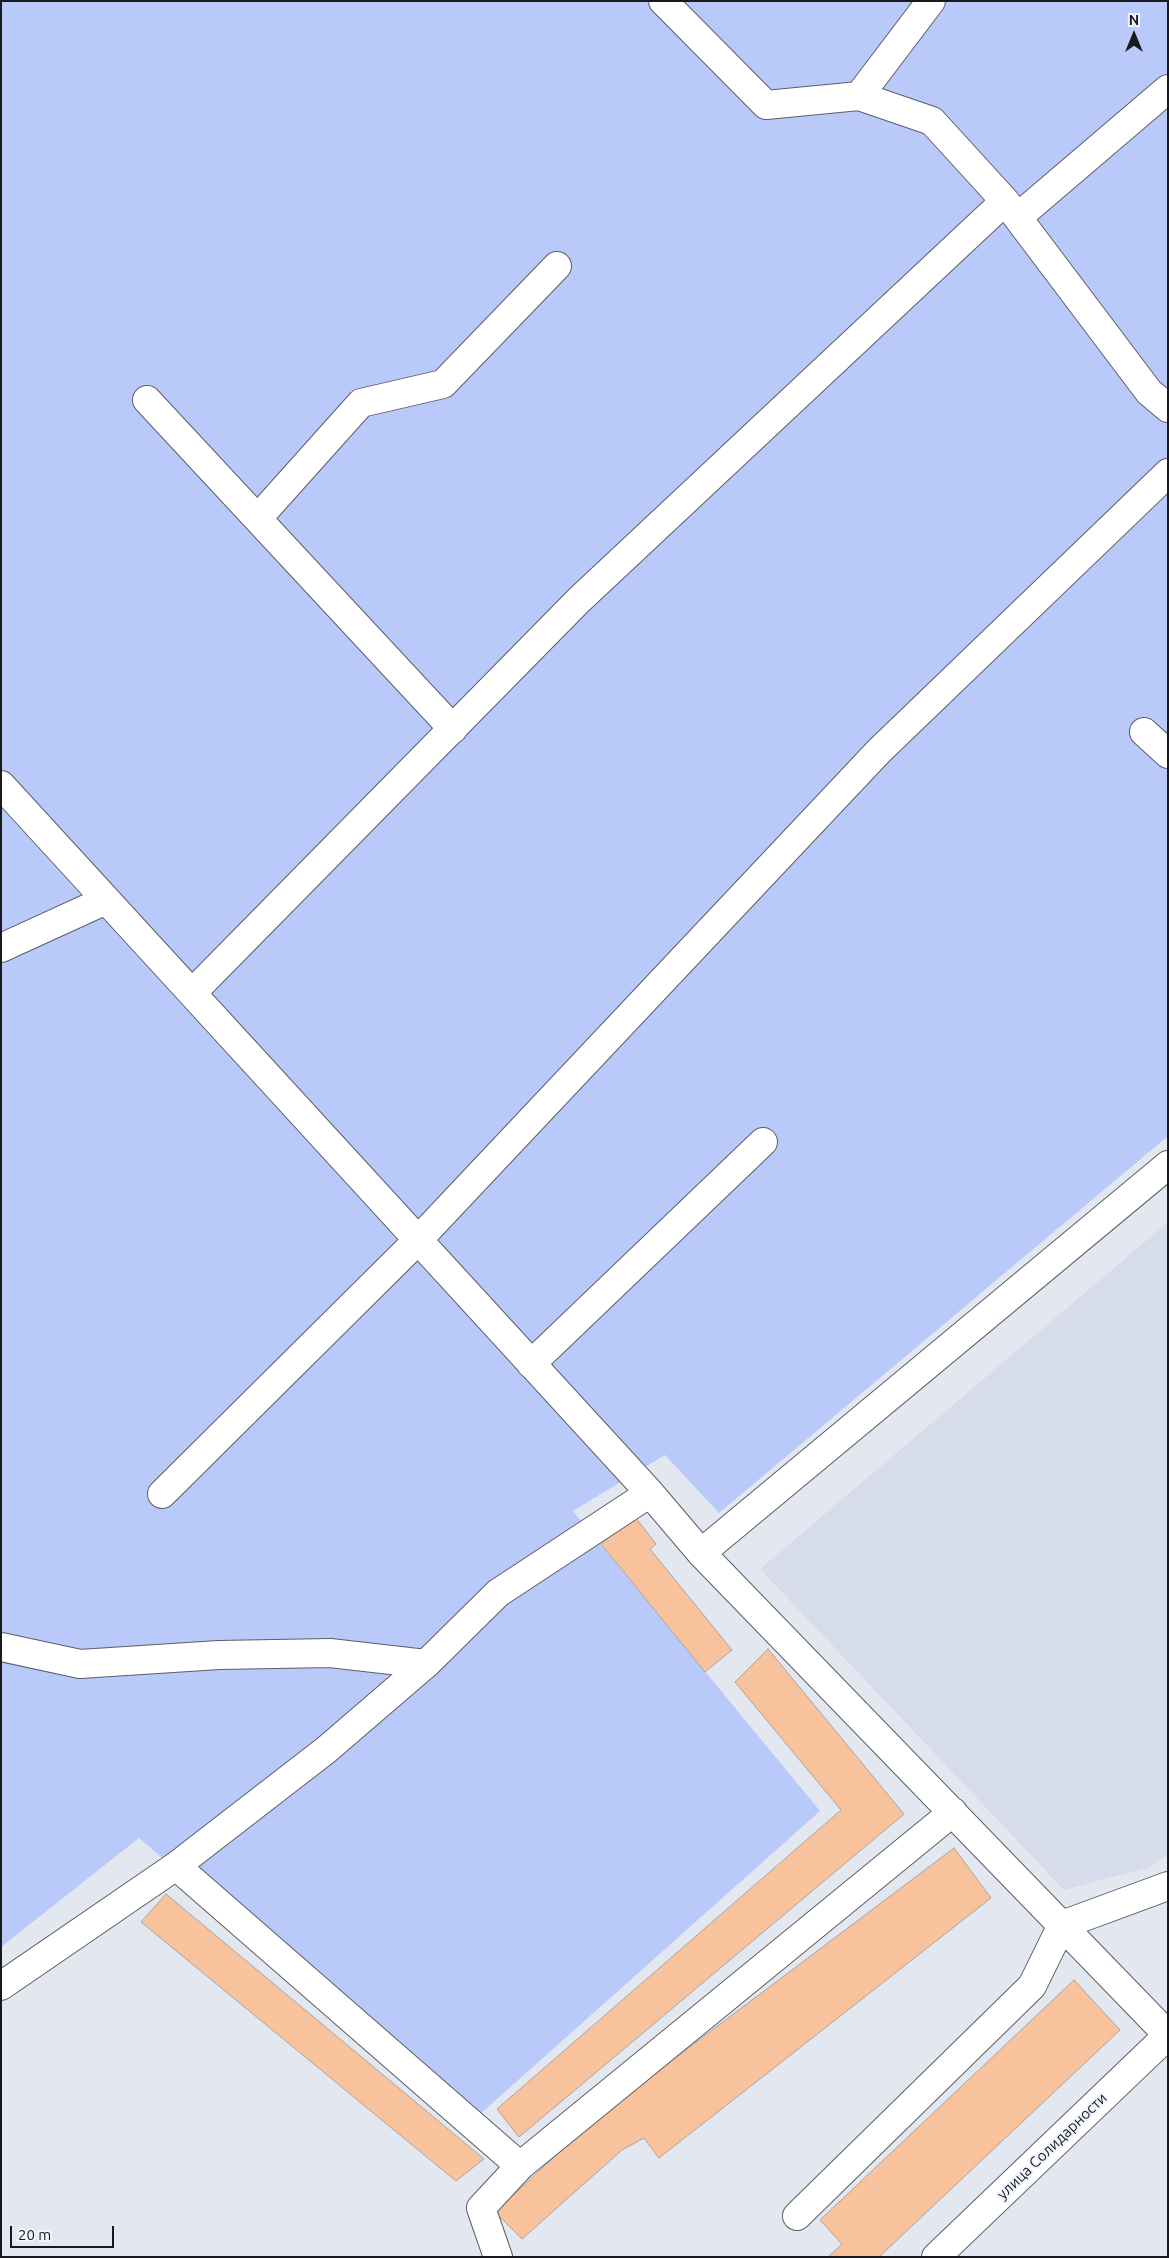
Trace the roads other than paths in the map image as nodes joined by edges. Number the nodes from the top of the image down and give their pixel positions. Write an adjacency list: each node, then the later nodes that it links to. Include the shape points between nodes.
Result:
1 (663, 1): 4 (street, via 766,105)
2 (930, 1): 4 (street)
3 (1168, 89): 5 (street)
4 (859, 96): 5 (street, via 932,121)
5 (1011, 209): 8 (street, via 1149,392); 11 (street, via 579,600)
6 (557, 266): 10 (street, via 444,384 361,403)
7 (147, 400): 10 (street)
8 (1168, 408)
9 (1168, 473): 20 (street, via 879,751)
10 (258, 518): 11 (street)
11 (453, 729): 17 (street)
12 (1144, 732): 13 (street)
13 (1168, 754)
14 (1, 785): 15 (street)
15 (106, 900): 16 (street); 17 (street)
16 (1, 948)
17 (192, 993): 20 (street)
18 (763, 1142): 21 (street)
19 (1168, 1166): 24 (street)
20 (418, 1240): 21 (street); 22 (street)
21 (532, 1364): 23 (street)
22 (162, 1494)
23 (650, 1494): 24 (street); 26 (street, via 498,1593)
24 (702, 1553): 27 (street)
25 (1, 1647): 26 (street, via 80,1664 219,1655 330,1653)
26 (426, 1664): 28 (street, via 326,1750)
27 (953, 1812): 30 (street); 33 (street)
28 (176, 1866): 31 (street); 33 (street)
29 (1168, 1886): 30 (street)
30 (1062, 1925): 32 (street); 34 (street, via 1032,1986)
31 (1, 1986)
32 (1168, 2035): 36 (street, улица Солидарности)
33 (520, 2166): 35 (street, via 480,2208)
34 (797, 2216)
35 (498, 2257)
36 (936, 2257)

